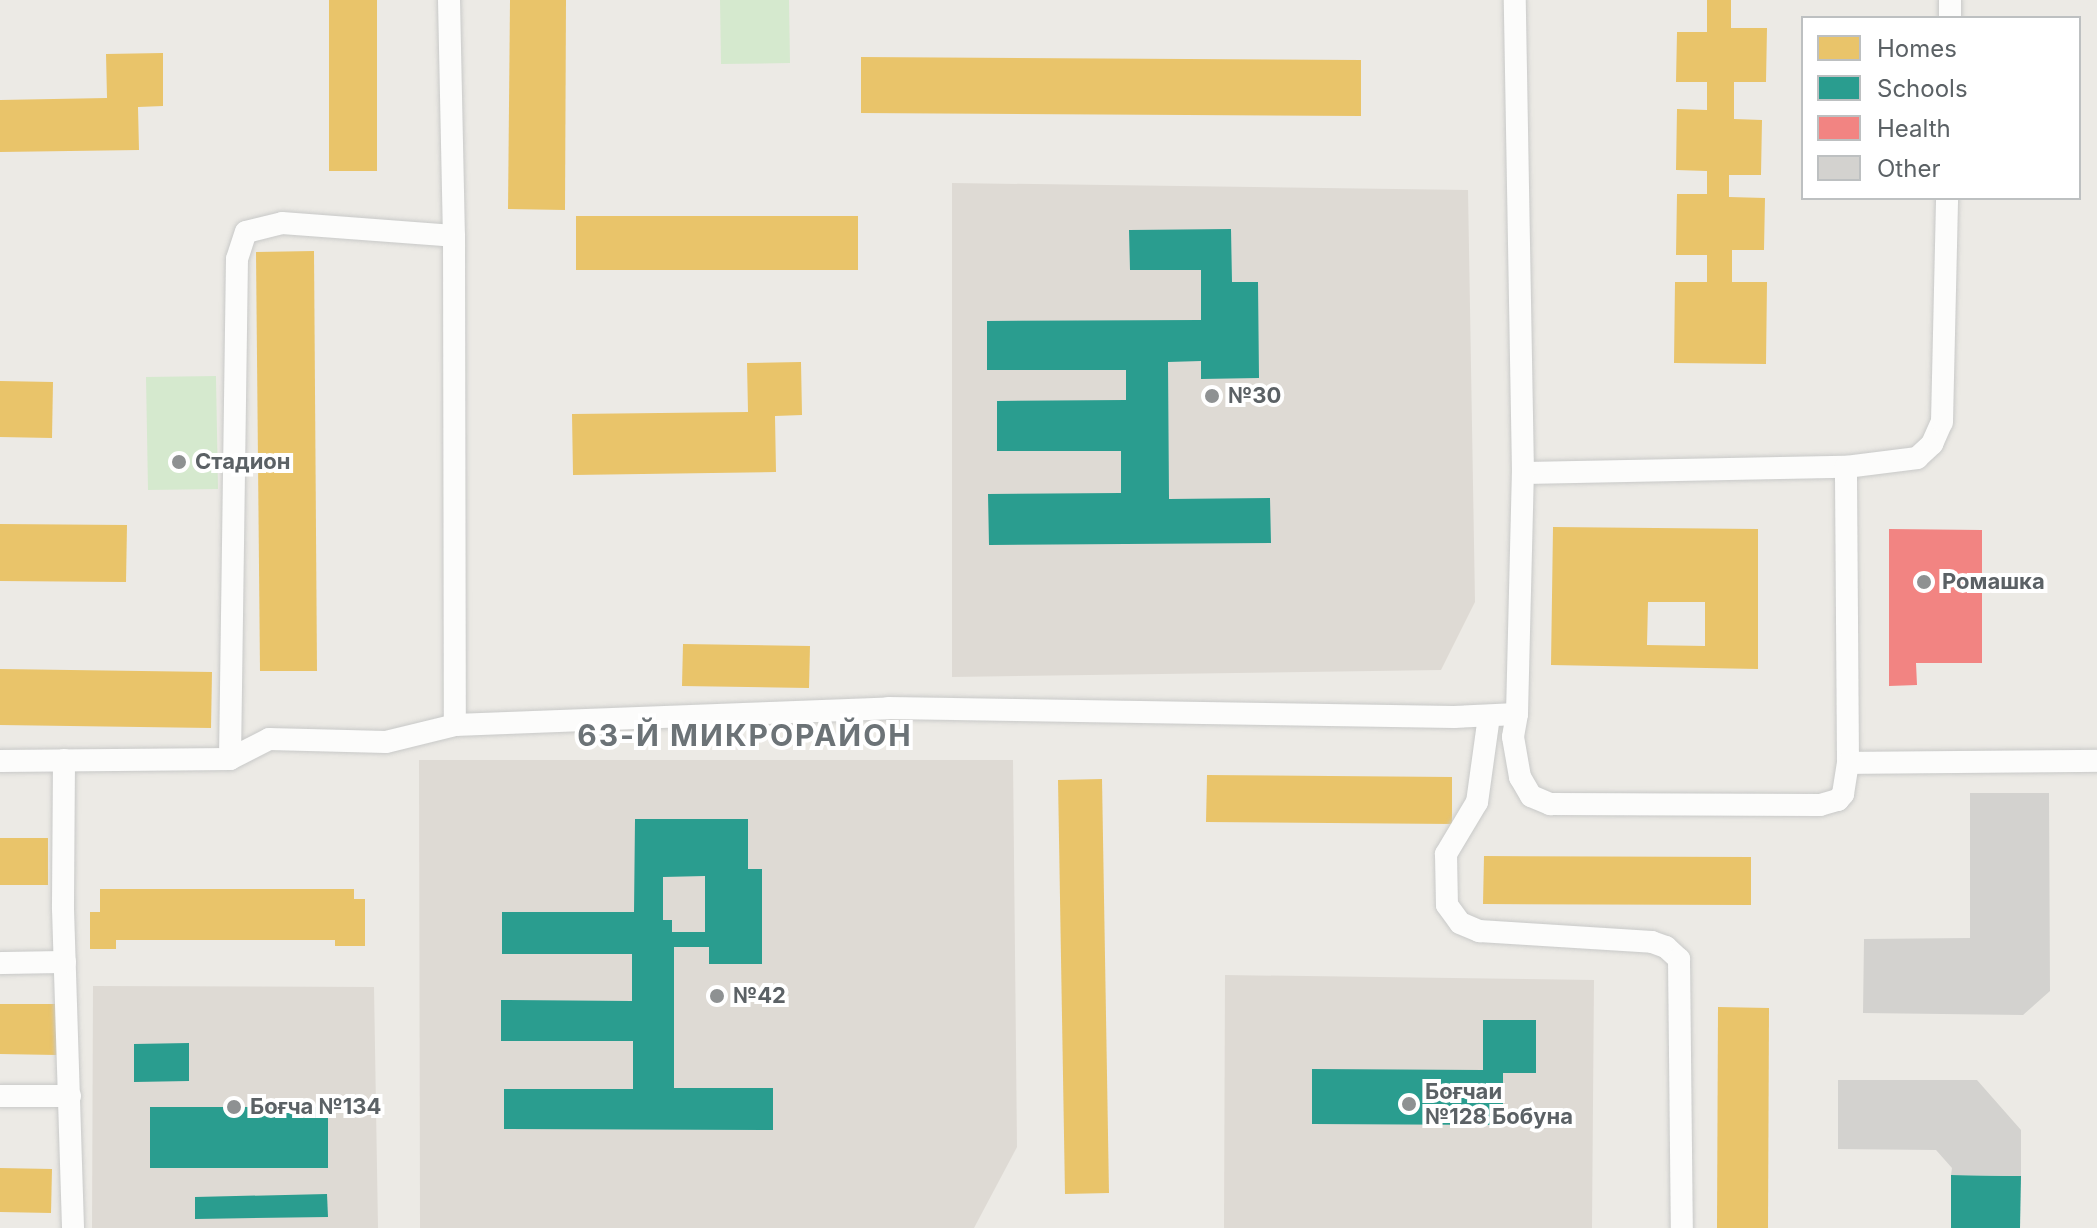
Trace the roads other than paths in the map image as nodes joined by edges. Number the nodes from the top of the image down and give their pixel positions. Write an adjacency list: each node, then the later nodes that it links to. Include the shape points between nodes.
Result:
1 (449, 0): 4 (street)
2 (1515, 0): 6 (street)
3 (1947, 200): 5 (street, via 1942,422 1932,444 1917,458)
4 (454, 236): 9 (street); 10 (street, via 282,223 246,232 237,259)
5 (1846, 467): 6 (street); 14 (street)
6 (1523, 473): 7 (street)
7 (1517, 714): 8 (street); 14 (street, via 1513,737 1520,777 1531,796 1550,804 1820,805 1843,794)
8 (1489, 716): 9 (street, via 904,708); 20 (street, via 1477,802 1446,854 1447,905 1460,923 1479,931 1652,942 1679,959)
9 (455, 725): 10 (street, via 386,742 269,739)
10 (230, 759): 11 (street)
11 (64, 760): 12 (street); 15 (street)
12 (0, 761)
13 (2097, 761): 14 (street)
14 (1848, 763)
15 (65, 962): 16 (street); 18 (street)
16 (0, 963)
17 (0, 1096): 18 (street)
18 (70, 1096): 19 (street)
19 (73, 1228)
20 (1682, 1228)

